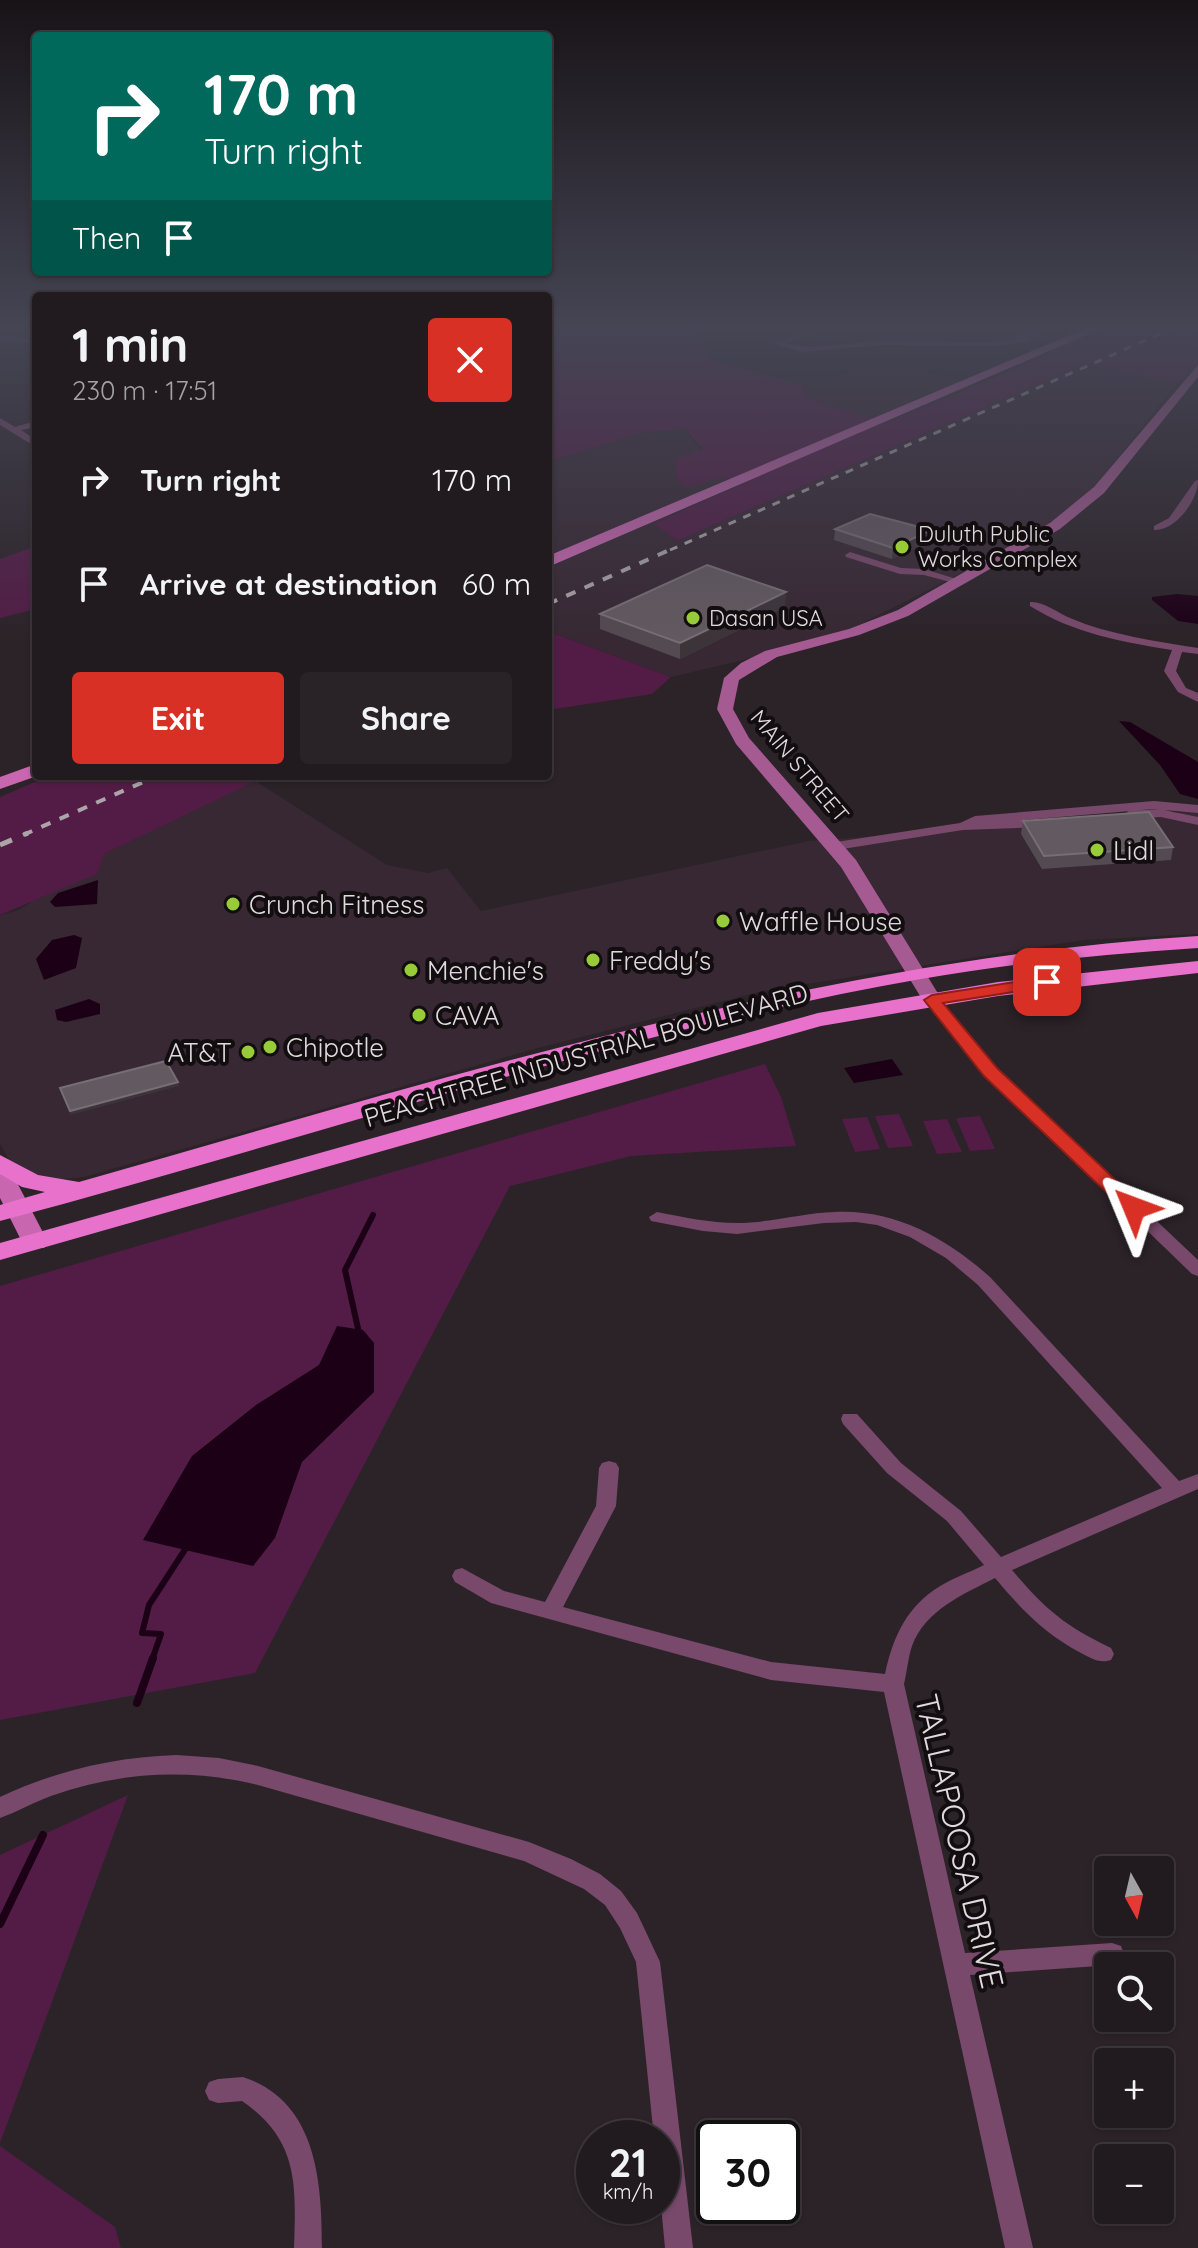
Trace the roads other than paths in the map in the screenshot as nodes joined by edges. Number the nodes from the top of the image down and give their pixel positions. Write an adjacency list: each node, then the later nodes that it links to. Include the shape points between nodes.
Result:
1 (14, 431): 4 (street)
2 (855, 431): 8 (main road)
3 (1147, 431): 9 (street, MAIN STREET, via 1078,509)
4 (32, 442)
5 (1198, 483): 6 (street, via 1173,520)
6 (1158, 528)
7 (850, 555): 9 (street)
8 (552, 560)
9 (958, 581): 19 (street, MAIN STREET, via 884,622 771,654 732,678 725,709 742,740)
10 (1034, 604): 11 (street, via 1077,625)
11 (1178, 648): 12 (street); 13 (street, via 1170,671 1182,690)
12 (1198, 651)
13 (1198, 698)
14 (32, 771): 15 (main road)
15 (0, 783)
16 (1198, 809): 18 (street, via 1154,805 975,820)
17 (1198, 821): 18 (street, via 1161,813)
18 (963, 826): 19 (street)
19 (836, 846): 22 (street, MAIN STREET)
20 (1198, 942): 22 (highway, PEACHTREE INDUSTRIAL BOULEVARD, via 1058,953)
21 (1198, 967): 23 (highway, PEACHTREE INDUSTRIAL BOULEVARD)
22 (915, 973): 23 (street, MAIN STREET); 26 (highway, PEACHTREE INDUSTRIAL BOULEVARD, via 608,1043)
23 (932, 1000): 29 (highway, PEACHTREE INDUSTRIAL BOULEVARD, via 803,1024); 31 (street, via 991,1072)
24 (0, 1163): 26 (highway, via 31,1182)
25 (0, 1173): 27 (main road)
26 (91, 1188): 27 (highway, PEACHTREE INDUSTRIAL BOULEVARD)
27 (8, 1211): 29 (main road)
28 (657, 1217): 35 (street, via 707,1228 750,1228 840,1217 873,1220 932,1239 984,1281)
29 (35, 1242): 30 (highway, PEACHTREE INDUSTRIAL BOULEVARD)
30 (0, 1252)
31 (1198, 1270)
32 (850, 1419): 36 (street, via 894,1468 954,1516)
33 (609, 1468): 38 (street, via 606,1506)
34 (1198, 1481): 35 (street, TALLAPOOSA DRIVE)
35 (1175, 1490): 36 (street, TALLAPOOSA DRIVE)
36 (999, 1567): 39 (street, via 1034,1610 1065,1635); 40 (street, TALLAPOOSA DRIVE, via 941,1596 920,1617 903,1641)
37 (462, 1576): 38 (street, via 498,1597)
38 (550, 1612): 40 (street, via 771,1671)
39 (1103, 1654)
40 (893, 1684): 43 (street, TALLAPOOSA DRIVE)
41 (0, 1808): 46 (street, via 65,1781 105,1772 198,1765 479,1839 577,1873 613,1897 648,1962)
42 (1094, 1955): 43 (street)
43 (955, 1965): 47 (street, TALLAPOOSA DRIVE)
44 (218, 2091): 45 (street, via 245,2089 272,2106 291,2131 309,2205)
45 (308, 2248)
46 (679, 2248)
47 (1019, 2248)

